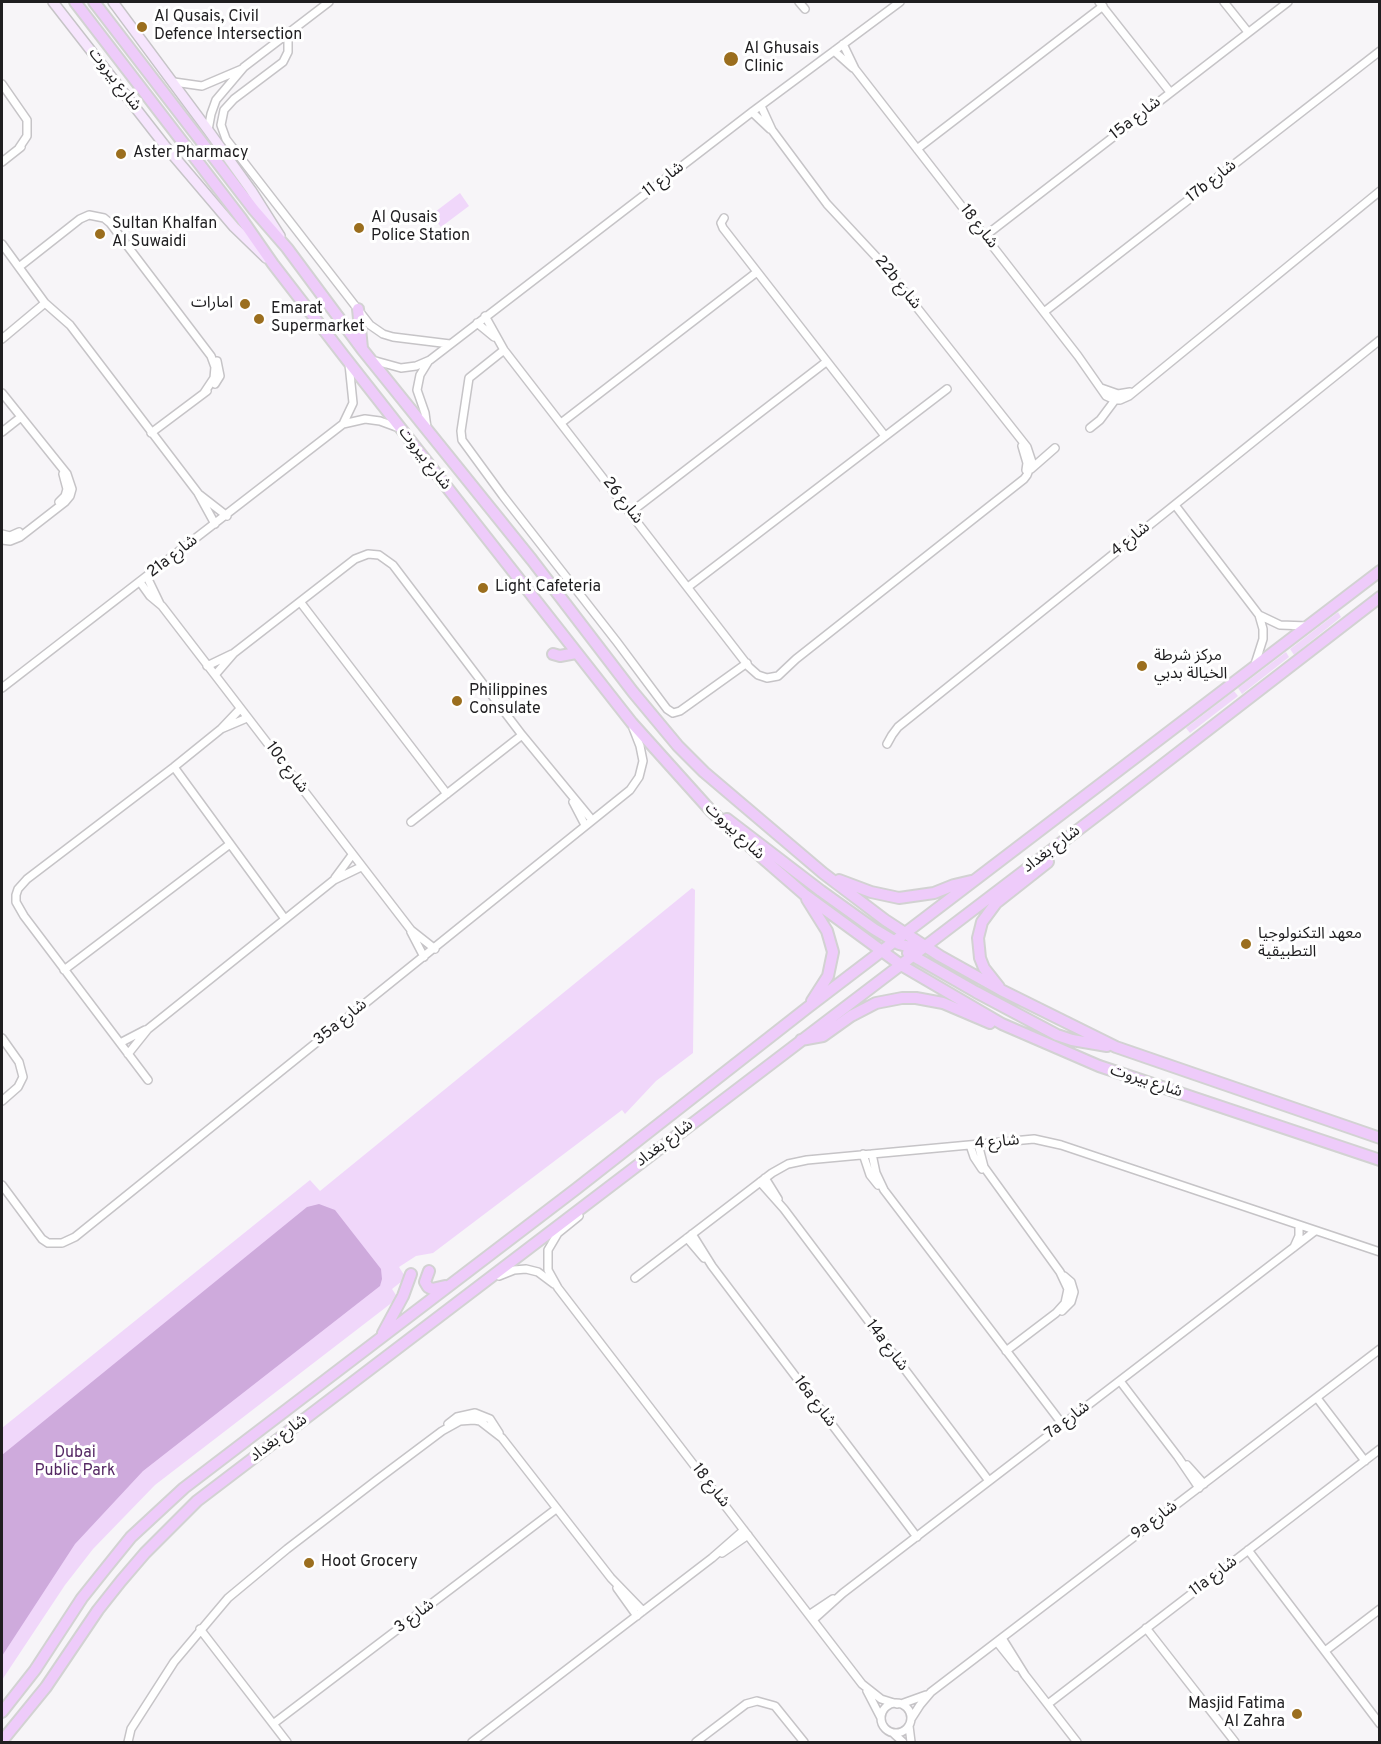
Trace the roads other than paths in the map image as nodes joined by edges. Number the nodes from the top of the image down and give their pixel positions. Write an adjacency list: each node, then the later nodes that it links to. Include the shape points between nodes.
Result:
1 (53, 2): 36 (main road, شارع بيروت, via 166,147 234,227)
2 (75, 2): 36 (main road, شارع بيروت)
3 (94, 2): 35 (main road, شارع بيروت)
4 (112, 2): 19 (main road, شارع بيروت)
5 (329, 2): 13 (street)
6 (799, 2): 11 (street)
7 (900, 2): 14 (street, شارع 11)
8 (1224, 2): 12 (street)
9 (1287, 2): 12 (street, 15a شارع)
10 (1101, 4): 22 (street); 29 (street)
11 (805, 9)
12 (1248, 32): 22 (street, 15a شارع)
13 (288, 34): 17 (street); 23 (street, via 288,52 283,62)
14 (843, 44): 15 (street, شارع 11); 18 (street, شارع 18)
15 (834, 51): 18 (street, شارع 18); 24 (street, شارع 11)
16 (1380, 51): 41 (street, 17b شارع)
17 (244, 68): 19 (street, via 202,86); 21 (street)
18 (855, 69): 29 (street, شارع 18)
19 (174, 82): 26 (main road, شارع بيروت)
20 (2, 84): 30 (street, via 30,119 33,130 29,141)
21 (225, 89): 23 (street); 26 (street, via 214,106)
22 (1170, 92): 33 (street, 15a شارع)
23 (242, 94): 28 (street, via 221,117)
24 (761, 106): 25 (street, شارع 11); 27 (street, 22b شارع)
25 (752, 112): 27 (street, 22b شارع); 42 (street, شارع 11)
26 (208, 130): 28 (main road, شارع بيروت)
27 (772, 130): 68 (street, 22b شارع, via 832,211 880,262)
28 (222, 142): 35 (main road, شارع بيروت); 40 (street)
29 (917, 149): 33 (street, شارع 18)
30 (2, 162)
31 (1380, 191): 56 (street)
32 (724, 218): 38 (street, via 722,226)
33 (984, 236): 41 (street, شارع 18)
34 (2, 244): 37 (street)
35 (287, 248): 48 (main road, شارع بيروت)
36 (273, 264): 52 (main road, شارع بيروت)
37 (19, 267): 39 (street); 66 (street, via 85,216 104,218 113,227 219,364 220,376 215,385)
38 (757, 272): 53 (street); 60 (street)
39 (45, 303): 45 (street); 66 (street, via 70,325)
40 (358, 309): 47 (street, via 370,325 388,336); 48 (main road)
41 (1044, 312): 54 (street, شارع 18)
42 (485, 316): 43 (street, شارع 11); 44 (street, شارع 26)
43 (477, 322): 44 (street, شارع 26); 47 (street, شارع 11)
44 (496, 338): 49 (street, شارع 26)
45 (2, 339)
46 (1380, 340): 73 (street, شارع 4)
47 (450, 344): 51 (street, شارع 11)
48 (362, 349): 50 (main road, شارع بيروت)
49 (504, 350): 60 (street, شارع 26); 92 (street, via 469,378 462,440 667,709 673,713 680,711)
50 (370, 359): 51 (street, شارع 11, via 401,368); 62 (main road, شارع بيروت)
51 (430, 360): 62 (street, شارع 11, via 420,375 417,390)
52 (348, 362): 61 (street, via 353,403); 64 (main road, شارع بيروت)
53 (826, 362): 67 (street); 75 (street)
54 (1099, 386): 56 (street, via 1118,394); 58 (street, شارع 18)
55 (947, 388): 67 (street)
56 (1137, 389): 58 (street)
57 (2, 393): 59 (street)
58 (1115, 400): 63 (street)
59 (21, 417): 65 (street); 74 (street, via 65,478 67,489)
60 (561, 423): 75 (street, شارع 26)
61 (343, 424): 64 (street, via 365,419); 76 (street, 21a شارع)
62 (427, 428): 114 (main road, شارع بيروت, via 678,746)
63 (1090, 428)
64 (401, 429): 90 (main road, شارع بيروت)
65 (2, 432)
66 (151, 433): 72 (street)
67 (885, 436): 83 (street)
68 (1018, 438): 70 (street, 22b شارع, via 1031,456); 71 (street, 22b شارع, via 1027,463 1025,474)
69 (1055, 448): 70 (street)
70 (1030, 469): 71 (street)
71 (1016, 484): 92 (street, شارع 26, via 778,676 766,678)
72 (198, 494): 76 (street); 77 (street)
73 (1174, 505): 87 (street); 102 (street, شارع 4, via 898,727)
74 (50, 511): 78 (street, via 18,533); 79 (street, via 17,538)
75 (631, 512): 83 (street, شارع 26)
76 (227, 516): 77 (street, 21a شارع)
77 (215, 524): 81 (street, 21a شارع)
78 (2, 534)
79 (2, 540)
80 (1380, 571): 88 (main road, شارع بغداد)
81 (147, 577): 82 (street, 21a شارع); 86 (street, 10c شارع)
82 (140, 582): 86 (street, 10c شارع); 96 (street, 21a شارع)
83 (688, 587): 92 (street, شارع 26)
84 (1380, 597): 106 (main road, شارع بغداد)
85 (301, 603): 89 (street); 101 (street, via 355,560 368,554 379,555 393,566); 104 (street)
86 (162, 606): 93 (street, 10c شارع)
87 (1259, 615): 88 (street, via 1280,625); 94 (street, via 1263,639)
88 (1308, 626): 94 (main road, شارع بغداد)
89 (234, 653): 93 (street); 95 (street)
90 (576, 653): 91 (main road); 99 (main road, شارع بيروت)
91 (553, 654)
92 (747, 663)
93 (207, 666): 95 (street, 10c شارع)
94 (1254, 668): 116 (main road, شارع بغداد)
95 (215, 675): 97 (street, 10c شارع)
96 (2, 688)
97 (240, 709): 98 (street, 10c شارع); 100 (street)
98 (248, 718): 100 (street); 112 (street, 10c شارع)
99 (632, 723): 107 (main road, شارع بيروت); 108 (street, 35a شارع, via 642,753 639,777 630,790)
100 (221, 729): 103 (street)
101 (522, 735): 104 (street); 105 (street)
102 (887, 744)
103 (174, 767): 111 (street); 128 (street, via 18,889 16,902 21,912)
104 (447, 794): 109 (street)
105 (570, 794): 108 (street); 110 (street)
106 (1112, 804): 122 (main road, شارع بغداد); 129 (main road, via 1083,834 986,915 979,930 978,947 984,968)
107 (711, 811): 117 (main road, شارع بيروت); 121 (main road, via 739,826 820,891)
108 (592, 820): 110 (street, 35a شارع)
109 (411, 822)
110 (585, 825): 123 (street, 35a شارع)
111 (230, 844): 118 (street); 128 (street)
112 (352, 855): 113 (street, 10c شارع); 115 (street)
113 (361, 867): 115 (street); 119 (street, 10c شارع)
114 (823, 873): 116 (main road, via 898,898); 120 (main road, شارع بيروت)
115 (334, 880): 118 (street)
116 (974, 881): 120 (main road, شارع بغداد)
117 (804, 894): 124 (main road, شارع بيروت); 130 (main road, via 827,931 833,952 828,976)
118 (285, 919): 132 (street)
119 (411, 930): 123 (street, 10c شارع); 126 (street, 10c شارع)
120 (906, 933): 121 (main road, شارع بغداد); 122 (main road, شارع بيروت)
121 (894, 942): 122 (main road); 124 (main road, شارع بغداد)
122 (926, 946): 125 (main road, شارع بغداد); 129 (main road, شارع بيروت)
123 (435, 949): 126 (street, 35a شارع)
124 (881, 951): 125 (main road, via 898,950); 127 (main road, شارع بيروت); 130 (main road, شارع بغداد)
125 (914, 955): 127 (main road, شارع بغداد); 136 (main road, via 1057,1035)
126 (424, 957): 148 (street, 35a شارع, via 62,1244 42,1239)
127 (901, 965): 131 (main road, شارع بيروت); 134 (main road, شارع بغداد)
128 (64, 970): 135 (street)
129 (1001, 990): 136 (main road, شارع بيروت)
130 (807, 1008): 160 (main road, شارع بغداد)
131 (1002, 1024): 134 (main road, via 981,1020 936,1001 902,998 876,1004 823,1036); 145 (main road, شارع بيروت, via 1099,1066)
132 (148, 1029): 135 (street); 137 (street)
133 (2, 1038): 139 (street, via 22,1070 21,1083)
134 (801, 1040): 149 (main road, شارع بغداد)
135 (120, 1043): 137 (street)
136 (1116, 1047): 140 (main road, شارع بيروت)
137 (128, 1054): 138 (street)
138 (148, 1080)
139 (2, 1101)
140 (1380, 1138)
141 (978, 1144): 142 (street, شارع 4); 146 (street); 151 (street, شارع 4, via 1052,1142)
142 (970, 1145): 144 (street, شارع 4); 146 (street, via 976,1162)
143 (864, 1154): 144 (street, شارع 4); 147 (street, شارع 4, via 798,1161); 150 (street, via 870,1175)
144 (872, 1154): 150 (street)
145 (1380, 1160)
146 (991, 1176): 164 (street, via 1071,1282 1074,1292 1068,1306)
147 (762, 1180): 153 (street, شارع 4); 170 (street, 14a شارع)
148 (2, 1185)
149 (607, 1188): 159 (main road, شارع بغداد); 161 (street, شارع 18, via 550,1244 548,1270)
150 (885, 1190): 164 (street)
151 (1299, 1226): 152 (street, شارع 4); 154 (street)
152 (1315, 1231): 154 (street, 7a شارع); 155 (street, شارع 4)
153 (690, 1236): 158 (street, شارع 4); 174 (street, 16a شارع)
154 (1292, 1249): 165 (street, 7a شارع)
155 (1380, 1252)
156 (429, 1271): 160 (main road, via 425,1282 432,1289)
157 (411, 1274): 162 (main road)
158 (635, 1278)
159 (485, 1282): 161 (street, شارع 18, via 508,1271 526,1269 543,1275); 192 (main road, شارع بغداد, via 197,1501 170,1526 98,1610 46,1687)
160 (451, 1284): 162 (main road, شارع بغداد)
161 (558, 1288): 173 (street, شارع 18)
162 (380, 1339): 187 (main road, شارع بغداد, via 199,1476 131,1537 82,1598)
163 (1380, 1349): 166 (street, 9a شارع)
164 (1006, 1351): 167 (street)
165 (1120, 1381): 167 (street, 7a شارع); 171 (street)
166 (1317, 1398): 169 (street); 171 (street, 9a شارع)
167 (1063, 1425): 170 (street, 7a شارع)
168 (1380, 1449): 169 (street, 11a شارع)
169 (1365, 1461): 175 (street, 11a شارع)
170 (989, 1481): 174 (street, 7a شارع)
171 (1201, 1486): 181 (street, 9a شارع)
172 (556, 1509): 177 (street); 180 (street, via 490,1419 475,1413 457,1416 241,1586); 190 (street, شارع 3)
173 (746, 1533): 177 (street); 178 (street, شارع 18)
174 (917, 1537): 178 (street, 7a شارع)
175 (1248, 1550): 179 (street, 11a شارع); 182 (street)
176 (1380, 1609): 182 (street)
177 (640, 1613): 195 (street)
178 (811, 1617): 183 (street, شارع 18)
179 (1146, 1628): 186 (street, 11a شارع); 204 (street)
180 (200, 1629): 190 (street); 197 (street, via 131,1729)
181 (1000, 1640): 184 (street, 9a شارع); 186 (street)
182 (1324, 1651): 191 (street)
183 (862, 1684): 185 (street, شارع 18, via 881,1699); 188 (street, شارع 18)
184 (931, 1692): 185 (street, 9a شارع); 189 (street, 9a شارع)
185 (899, 1704): 188 (street, via 885,1709); 189 (street, via 909,1710)
186 (1047, 1704): 203 (street)
187 (2, 1712)
188 (882, 1721): 193 (street)
189 (910, 1723): 193 (street, via 902,1732); 202 (street)
190 (273, 1724): 198 (street)
191 (1380, 1724)
192 (11, 1730): 194 (main road, شارع بغداد); 196 (street)
193 (893, 1733): 201 (street)
194 (2, 1741)
195 (475, 1742)
196 (6, 1743)
197 (128, 1743)
198 (287, 1743)
199 (696, 1743): 200 (street, via 746,1704 763,1701 780,1711)
200 (804, 1743)
201 (903, 1743)
202 (911, 1743)
203 (1077, 1743)
204 (1235, 1743)

